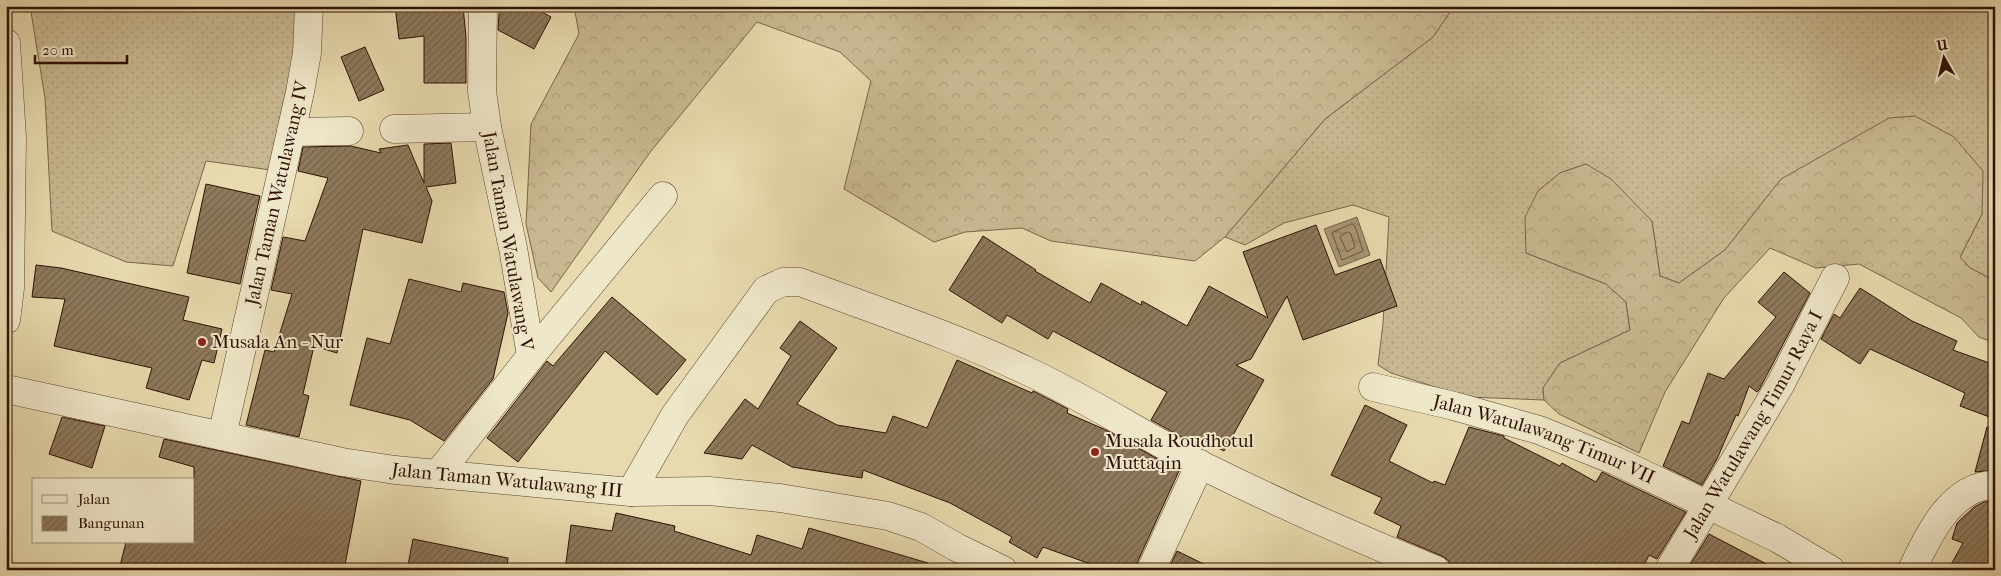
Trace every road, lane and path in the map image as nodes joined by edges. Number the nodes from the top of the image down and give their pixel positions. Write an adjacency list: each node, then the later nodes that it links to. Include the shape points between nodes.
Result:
1 (309, 6): 7 (street, Jalan Taman Watulawang IV, via 307,53)
2 (484, 6): 4 (street, Jalan Taman Watulawang V, via 482,91)
3 (6, 43): 10 (street, via 12,137 10,288)
4 (487, 127): 5 (street); 11 (street, Jalan Taman Watulawang V, via 513,248)
5 (394, 129)
6 (350, 130): 7 (street)
7 (291, 132): 14 (street, Jalan Taman Watulawang IV)
8 (663, 196): 11 (street)
9 (1835, 278): 19 (street, Jalan Watulawang Timur Raya I, via 1780,385)
10 (6, 320)
11 (531, 356): 16 (street, Jalan Taman Watulawang V)
12 (1373, 387): 19 (street, Jalan Watulawang Timur VII, via 1539,430 1616,461)
13 (6, 389): 14 (street, Jalan Taman Watulawang III)
14 (222, 436): 16 (street, Jalan Taman Watulawang III, via 342,462)
15 (1200, 464): 18 (street, via 1072,393 993,355 800,282 783,282 766,290 675,414); 21 (street); 22 (street, via 1348,534)
16 (438, 474): 18 (street, Jalan Taman Watulawang III)
17 (1995, 485): 25 (street, via 1977,487 1945,510)
18 (630, 492): 20 (street, Jalan Taman Watulawang III, via 709,492 780,498 888,516 921,527)
19 (1708, 506): 23 (street, Jalan Watulawang Timur Raya I); 24 (street, Jalan Watulawang Timur VII, via 1777,538)
20 (1003, 570)
21 (1151, 570)
22 (1436, 570)
23 (1669, 570)
24 (1831, 570)
25 (1912, 570)

